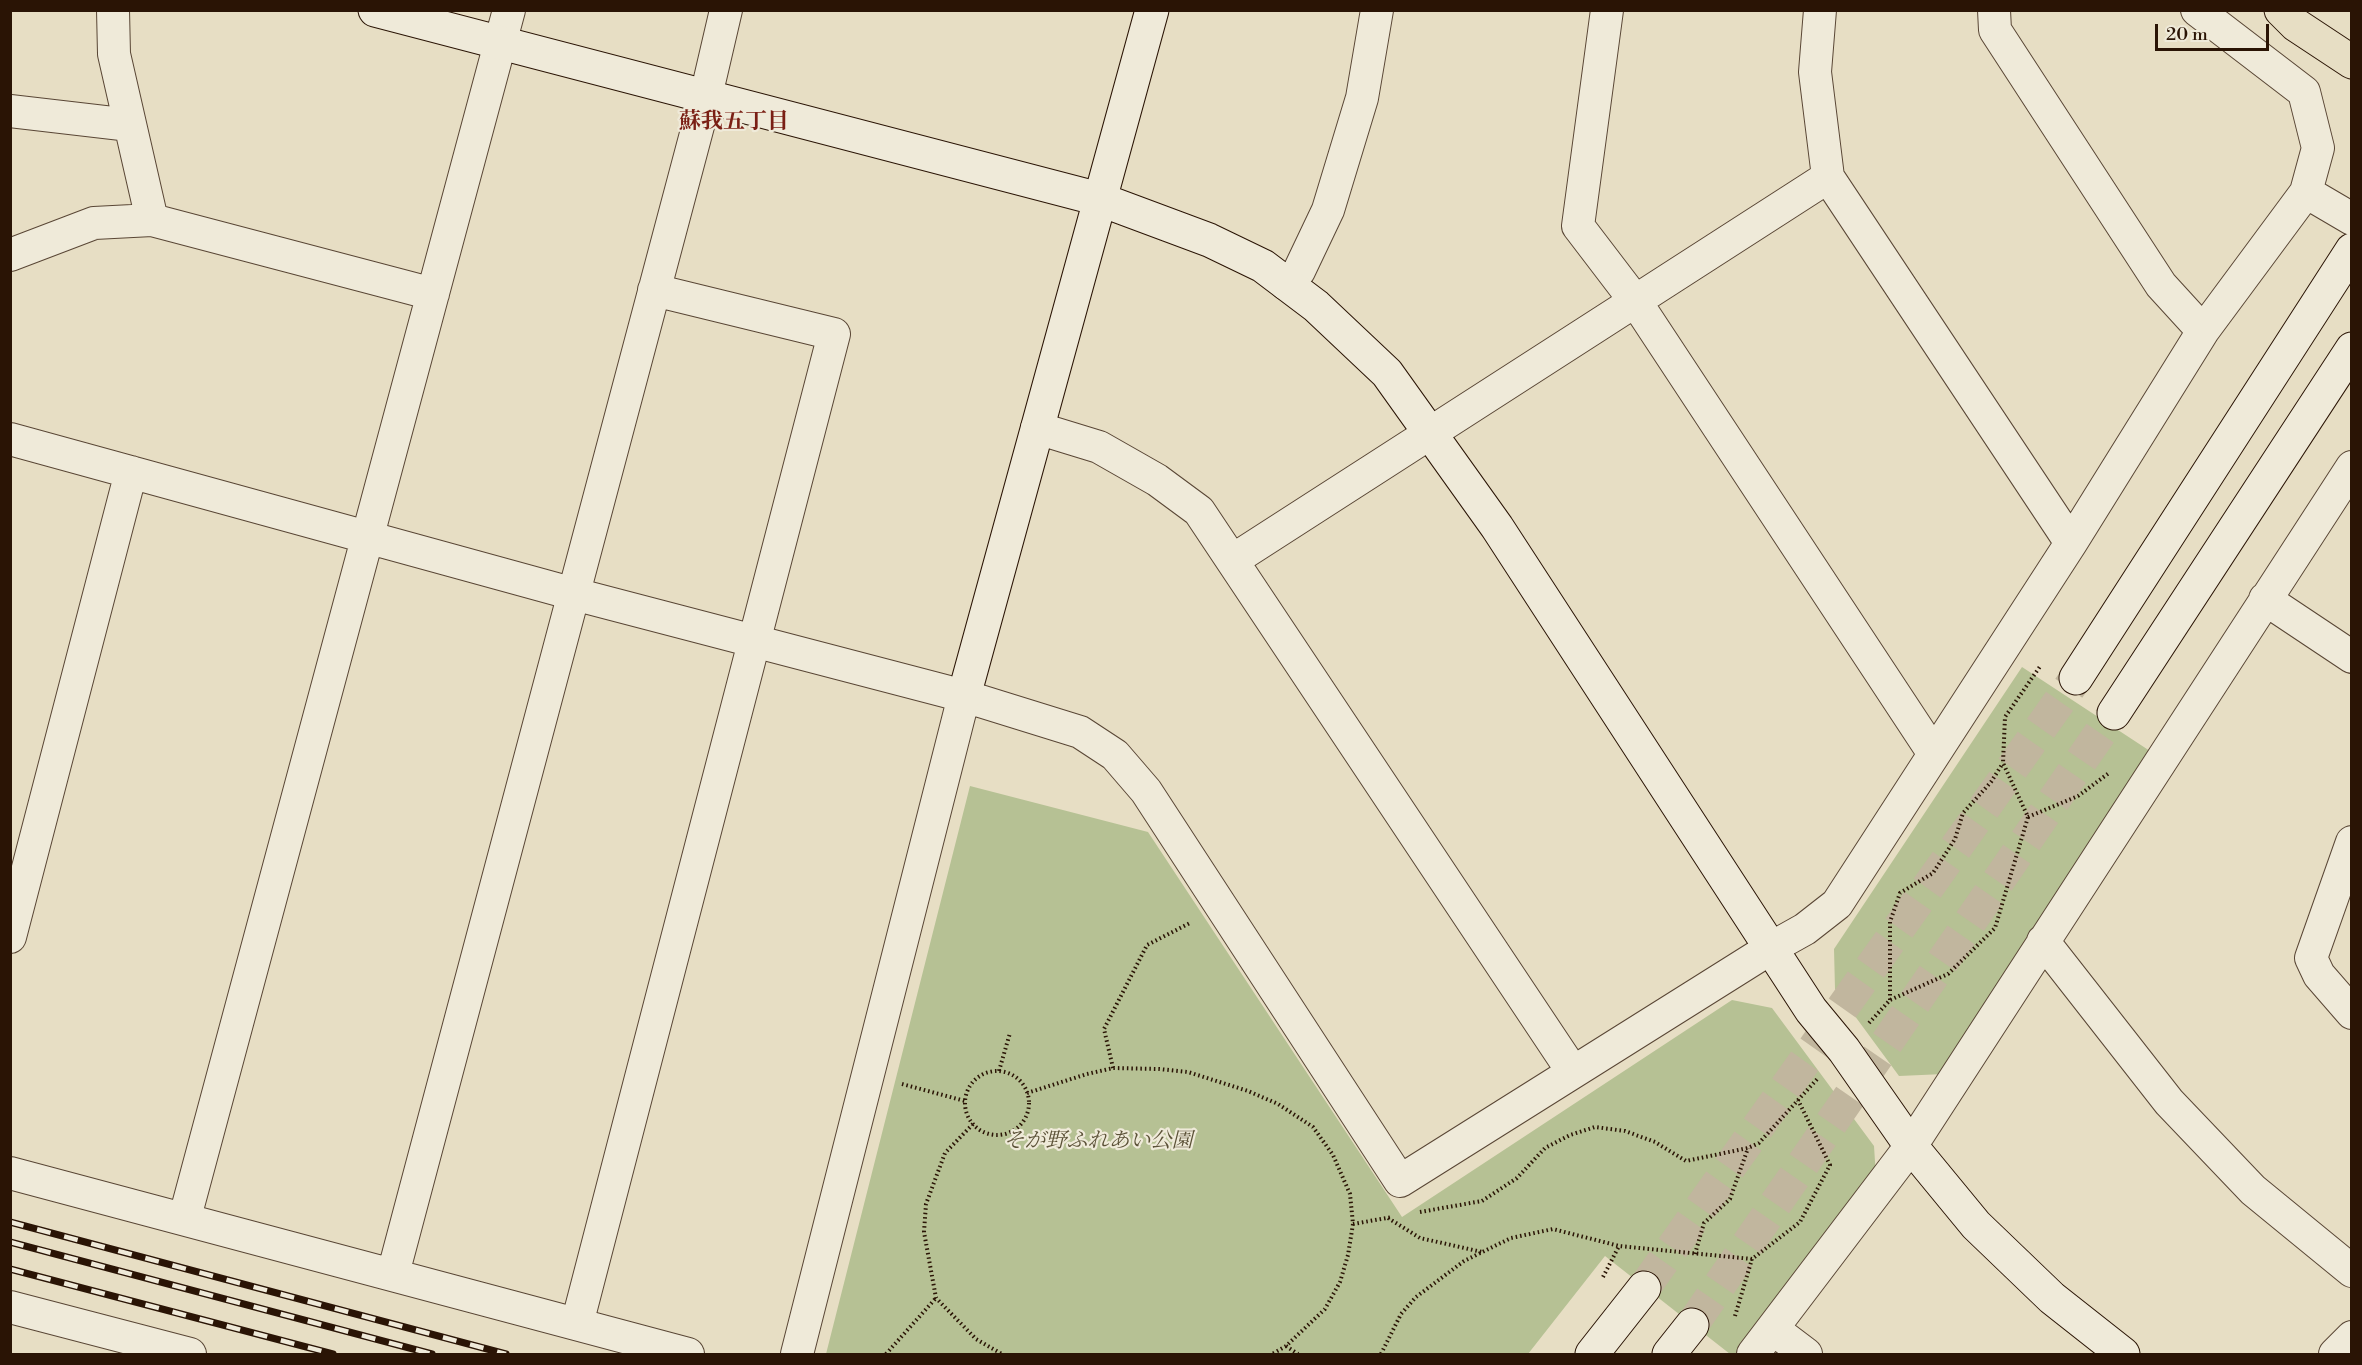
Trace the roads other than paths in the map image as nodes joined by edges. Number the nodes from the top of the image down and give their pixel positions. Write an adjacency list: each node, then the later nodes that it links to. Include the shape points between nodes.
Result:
1 (113, 10): 16 (street, via 114,54)
2 (375, 10): 12 (street)
3 (509, 10): 12 (street)
4 (726, 10): 14 (street)
5 (1152, 10): 19 (street)
6 (1377, 10): 24 (street, via 1362,98 1328,210 1299,271)
7 (1607, 10): 27 (street, via 1578,226)
8 (1820, 10): 17 (street, via 1815,72)
9 (1994, 10): 28 (street, via 1995,30 2161,285)
10 (2197, 10): 18 (street, via 2304,92 2318,148)
11 (2281, 10): 13 (highway)
12 (500, 43): 14 (street); 26 (street)
13 (2352, 62)
14 (706, 96): 19 (street); 25 (street)
15 (10, 111): 16 (street)
16 (130, 125): 21 (street)
17 (1828, 177): 27 (street); 36 (street)
18 (2306, 192): 20 (street); 28 (street)
19 (1099, 199): 24 (street, via 1209,240 1263,266); 30 (street)
20 (2352, 219)
21 (152, 220): 23 (street, via 94,223); 26 (street)
22 (2352, 250): 42 (street)
23 (10, 255)
24 (1286, 284): 31 (street, via 1317,306 1387,373)
25 (654, 290): 38 (street); 40 (street, via 834,334)
26 (433, 294): 35 (street)
27 (1636, 302): 31 (street); 45 (street)
28 (2203, 331): 36 (street)
29 (2352, 349): 44 (street)
30 (1037, 428): 37 (street, via 1099,447 1157,480 1199,511); 43 (street)
31 (1431, 435): 37 (street); 49 (street, via 1497,527)
32 (10, 439): 34 (street)
33 (2352, 467): 39 (street)
34 (131, 472): 35 (street); 47 (street)
35 (368, 537): 38 (street); 54 (street)
36 (2071, 543): 45 (street)
37 (1233, 560): 51 (street)
38 (574, 594): 40 (street); 56 (street)
39 (2265, 599): 41 (street); 48 (street)
40 (755, 641): 43 (street); 59 (street)
41 (2352, 657)
42 (2076, 678)
43 (964, 696): 51 (street, via 1080,732 1115,755 1146,791 1400,1181); 67 (street)
44 (2114, 713)
45 (1934, 754): 49 (street, via 1836,904 1805,929)
46 (2352, 842): 50 (street, via 2311,958 2319,975)
47 (10, 937)
48 (2043, 941): 52 (street); 55 (street, via 2169,1102 2253,1190)
49 (1771, 948): 51 (street); 52 (street, via 1811,1010)
50 (2352, 1013)
51 (1573, 1072)
52 (1911, 1146): 61 (street); 71 (street, via 1976,1225 2052,1298)
53 (10, 1173): 54 (street)
54 (185, 1217): 56 (street)
55 (2352, 1271)
56 (393, 1274): 59 (street)
57 (1644, 1288): 64 (street)
58 (10, 1307): 63 (street)
59 (577, 1324): 66 (street)
60 (1692, 1325): 68 (street)
61 (1773, 1329): 69 (street); 70 (street)
62 (2352, 1337): 72 (street)
63 (110, 1344): 65 (street)
64 (1606, 1350)
65 (190, 1354)
66 (688, 1354)
67 (797, 1354)
68 (1669, 1354)
69 (1753, 1354)
70 (1806, 1354)
71 (2123, 1354)
72 (2335, 1354)

